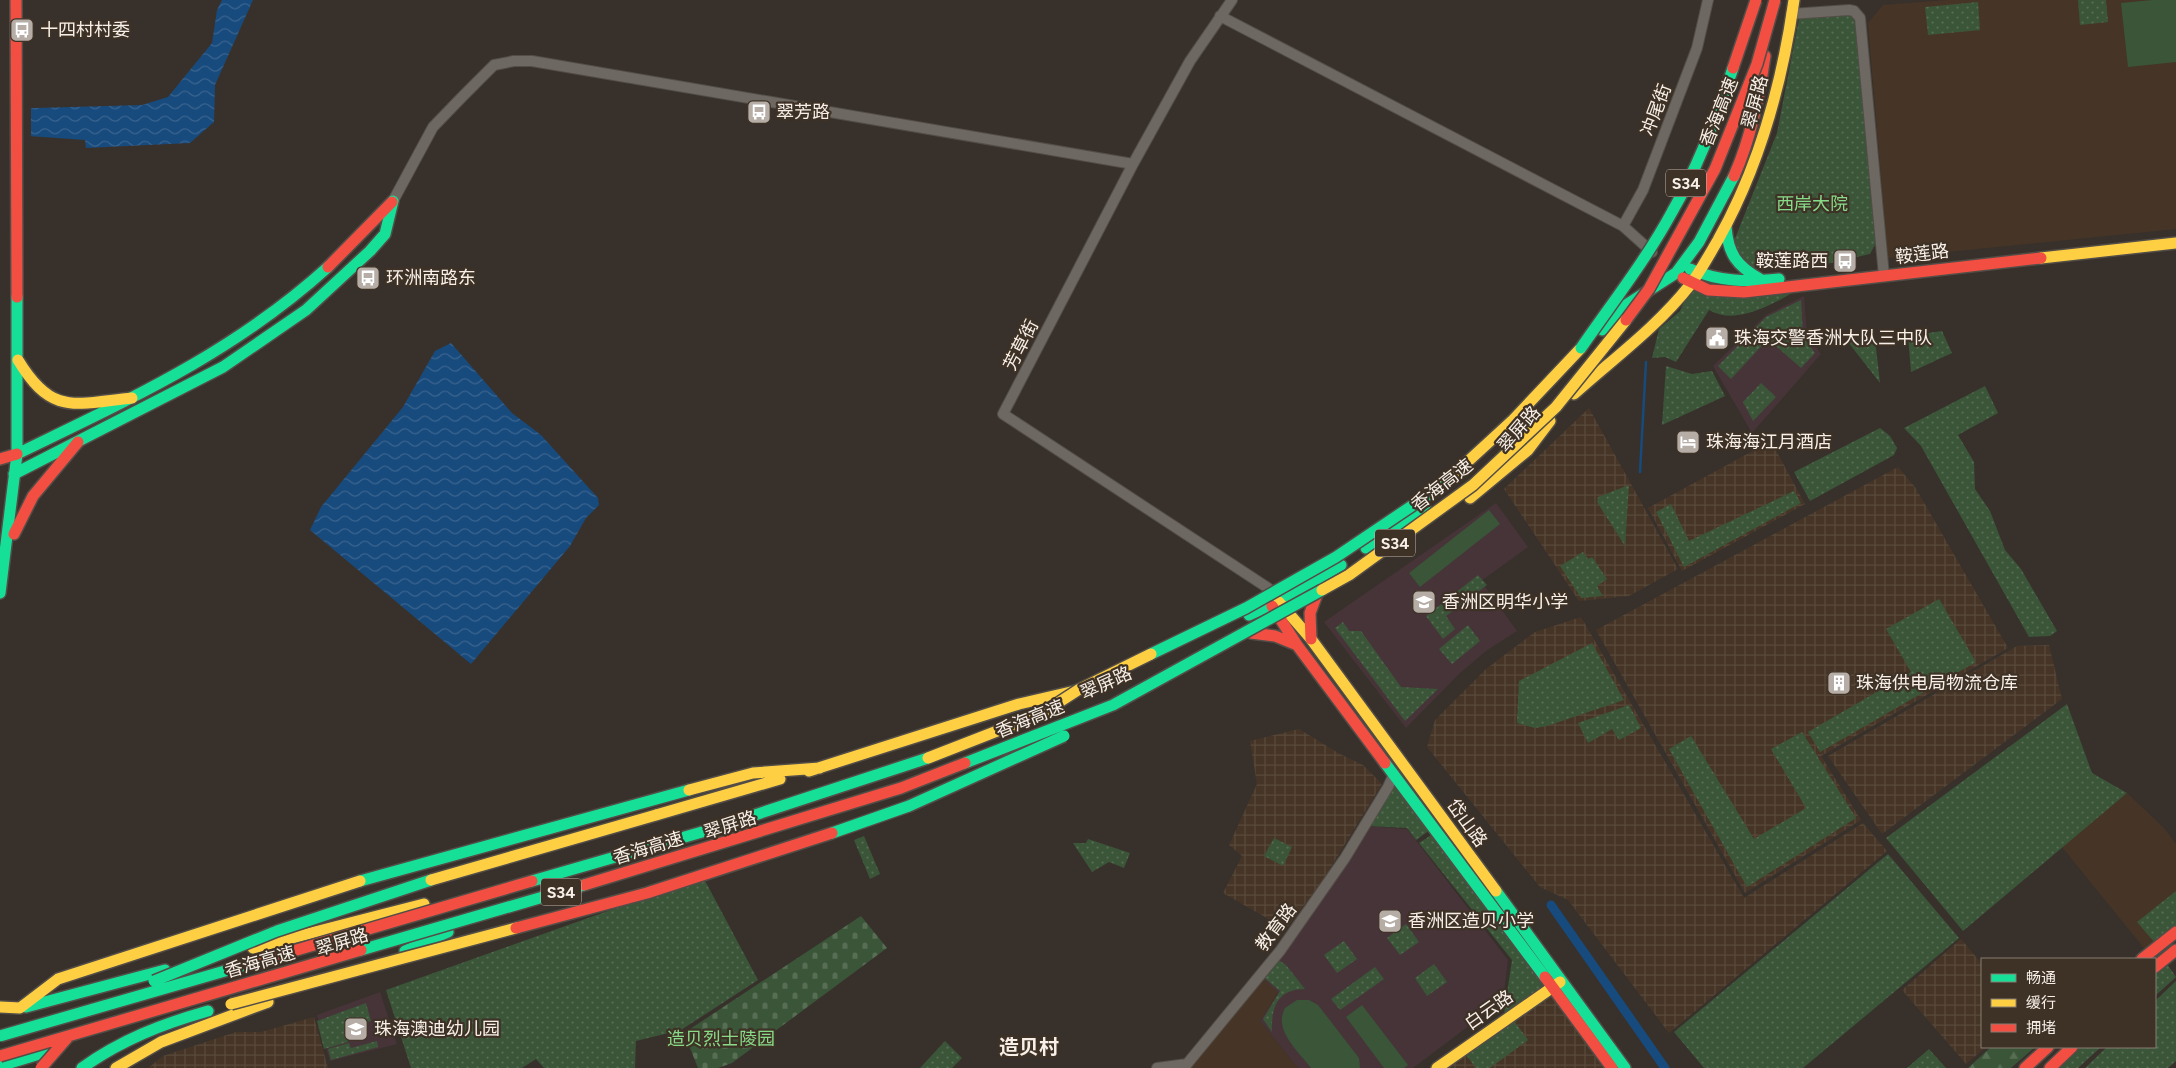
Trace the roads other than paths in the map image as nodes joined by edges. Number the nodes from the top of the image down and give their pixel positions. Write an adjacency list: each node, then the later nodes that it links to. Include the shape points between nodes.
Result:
1 (16, 0): 22 (main road)
2 (1232, 0): 8 (street, 芳草街)
3 (1708, 0): 13 (street, 冲尾街, via 1697,48 1643,190)
4 (1756, 0): 37 (main road, 香海高速 / S34, bridge, via 1719,111 1672,211 1612,305 1545,391 1440,487 1336,557 1246,608)
5 (1774, 0): 9 (main road, 翠屏路, via 1760,93); 38 (main road, 香海高速 / S34, bridge, via 1757,64 1737,118 1689,219 1649,289 1556,408 1467,490 1349,574)
6 (1794, 0): 7 (main road, 翠屏路)
7 (1792, 14): 10 (main road, 翠屏路, via 1784,64); 19 (street, via 1849,10 1860,18)
8 (1220, 16): 11 (street, 芳草街, via 1190,61); 13 (street)
9 (1743, 155): 10 (main road); 17 (main road, 翠屏路, via 1724,198)
10 (1757, 160): 14 (main road, 翠屏路)
11 (1133, 164): 12 (street, via 532,61 514,61 494,65 433,127); 32 (street, 芳草街, via 1003,414 1268,588)
12 (393, 201): 23 (main road, via 357,242 281,307 202,361); 24 (main road, via 386,234 306,310 223,367)
13 (1623, 226): 17 (street)
14 (1726, 227): 18 (main road, 翠屏路); 20 (main road, via 1730,255 1743,270)
15 (2176, 235): 19 (main road, 鞍莲路)
16 (2176, 243): 19 (main road, 鞍莲路)
17 (1679, 269): 18 (main road, 鞍莲路); 21 (main road, 鞍莲路); 32 (main road, 翠屏路, via 1623,307 1546,394 1466,476 1343,564)
18 (1698, 272): 20 (main road, 鞍莲路, via 1726,281); 21 (main road, 翠屏路)
19 (1884, 272): 20 (main road, 鞍莲路); 21 (main road, 鞍莲路, via 1728,293 1702,290)
20 (1762, 280)
21 (1691, 284): 31 (main road, 翠屏路, via 1674,304 1561,406 1528,450 1494,479 1426,531)
22 (18, 359): 23 (main road, via 30,379 46,396 57,401); 25 (main road)
23 (132, 398): 25 (main road)
24 (78, 442): 27 (main road); 29 (main road, via 34,492 19,518)
25 (17, 454): 26 (main road); 27 (main road)
26 (0, 459)
27 (14, 474): 28 (main road); 29 (main road)
28 (0, 478)
29 (4, 562): 30 (main road)
30 (0, 593)
31 (1316, 597): 33 (main road, 翠屏路); 35 (main road, via 1310,613)
32 (1275, 603): 33 (main road, 岱山路); 48 (main road, 翠屏路, via 1098,685 1026,713 830,786 651,844)
33 (1285, 616): 34 (main road, 翠屏路); 35 (main road, 岱山路); 36 (main road, 岱山路)
34 (1251, 633): 36 (main road, via 1275,636); 41 (main road, 翠屏路, via 1118,698 1016,741 846,805 695,855)
35 (1311, 639): 46 (main road, 岱山路)
36 (1298, 645): 40 (main road, 岱山路)
37 (1078, 690): 39 (main road, via 1019,704); 50 (main road, 香海高速 / S34, bridge, via 1041,714 858,783 709,830)
38 (1113, 705): 53 (main road, 香海高速 / S34, bridge, via 901,788 601,880); 57 (main road, bridge, via 1056,742 909,806 647,893 231,1004 145,1031 118,1043)
39 (820, 768): 48 (main road, via 753,773 402,868 58,979); 56 (main road, bridge, via 408,888 215,953 126,994 81,1023)
40 (1394, 774): 46 (main road, 岱山路); 59 (street, 教育路, via 1344,858 1280,951 1187,1064)
41 (464, 924): 54 (main road, 翠屏路); 58 (main road, via 349,977 254,1007 160,1042)
42 (2176, 932): 44 (main road)
43 (2176, 950): 45 (main road)
44 (2143, 958)
45 (2156, 966)
46 (1557, 984): 60 (main road, 白云路); 61 (main road, 岱山路); 62 (main road, 岱山路)
47 (0, 1007): 48 (main road)
48 (20, 1008): 49 (main road, 翠屏路)
49 (0, 1014)
50 (0, 1036)
51 (2047, 1048): 63 (main road)
52 (2071, 1048): 55 (main road)
53 (0, 1056)
54 (0, 1066)
55 (2052, 1067)
56 (41, 1068)
57 (82, 1068)
58 (116, 1068)
59 (1157, 1068)
60 (1437, 1068)
61 (1612, 1068)
62 (1625, 1068)
63 (2026, 1068)

